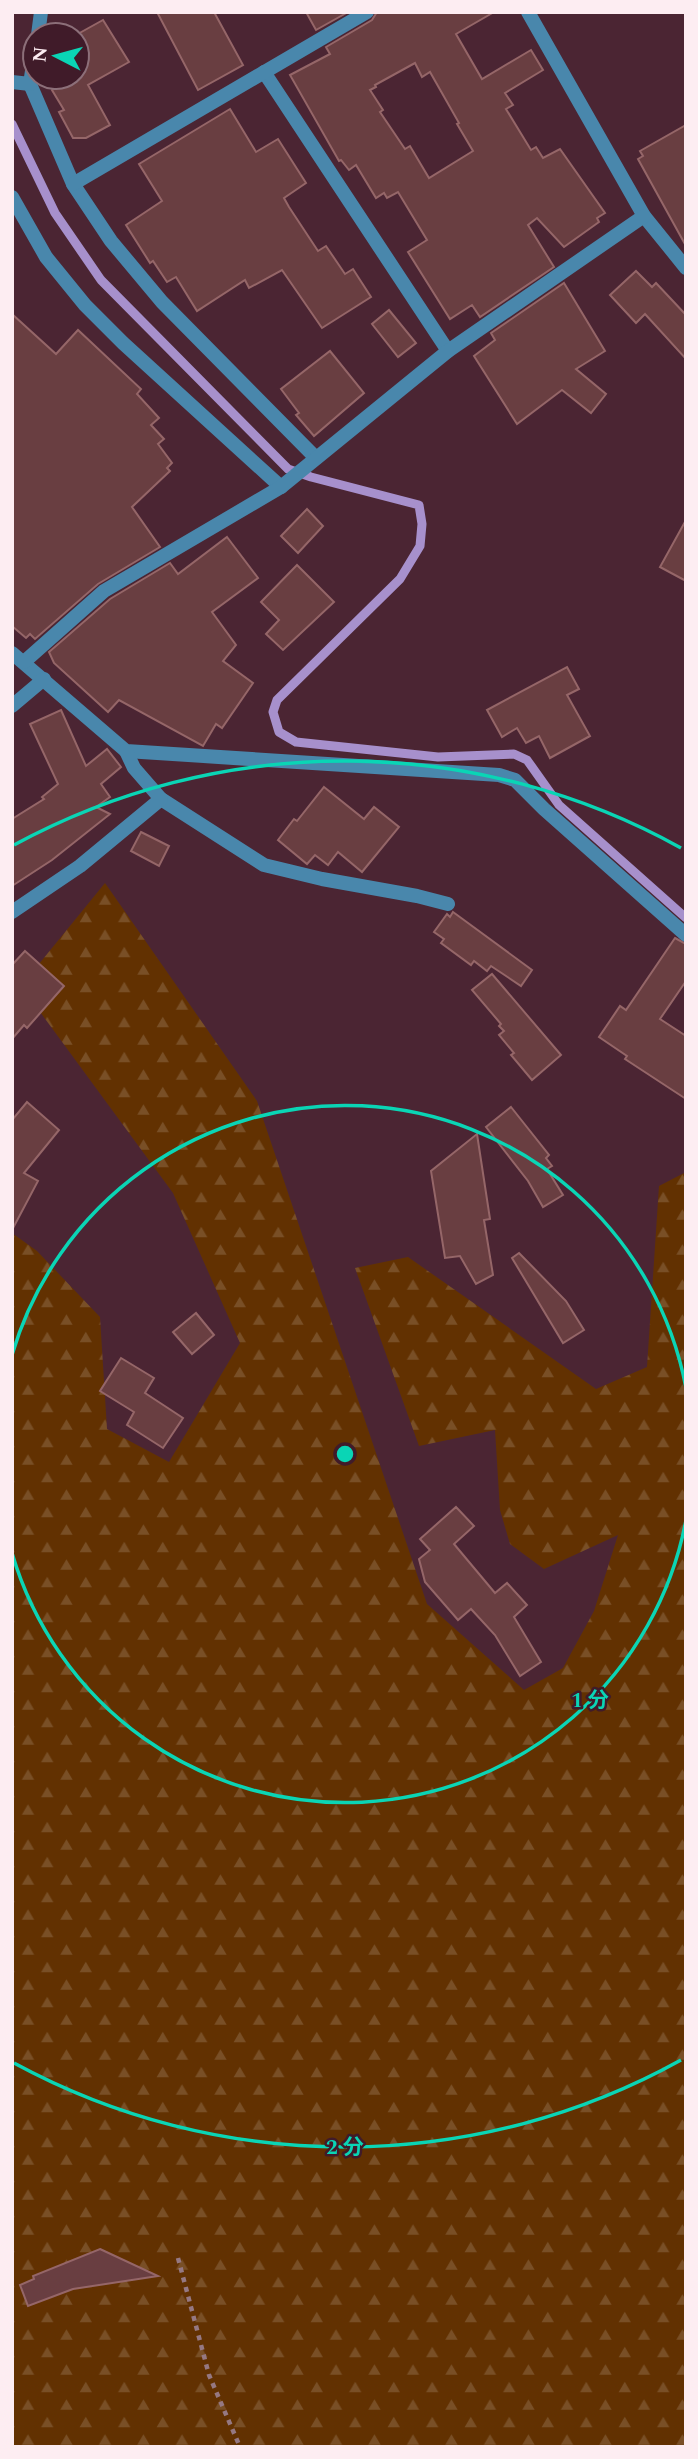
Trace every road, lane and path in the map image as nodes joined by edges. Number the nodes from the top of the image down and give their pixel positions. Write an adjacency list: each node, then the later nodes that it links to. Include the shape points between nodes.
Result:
1 (367, 12): 3 (street)
2 (528, 12): 7 (street)
3 (264, 72): 5 (street); 9 (street)
4 (20, 83): 5 (street)
5 (73, 184): 10 (street, via 111,241 162,302)
6 (12, 197): 11 (street, via 46,257 85,305)
7 (644, 216): 8 (street); 9 (street)
8 (686, 268)
9 (448, 351): 10 (street)
10 (312, 462): 11 (street)
11 (286, 483): 12 (street, via 104,591)
12 (18, 657): 13 (street)
13 (44, 679): 14 (street); 15 (street)
14 (12, 706)
15 (126, 751): 16 (street, via 134,768); 19 (street, via 507,777)
16 (161, 799): 17 (street, via 264,865); 18 (street, via 80,866)
17 (448, 904)
18 (12, 912)
19 (686, 935)
20 (178, 2258): 21 (path, via 209,2375)
21 (240, 2447)

